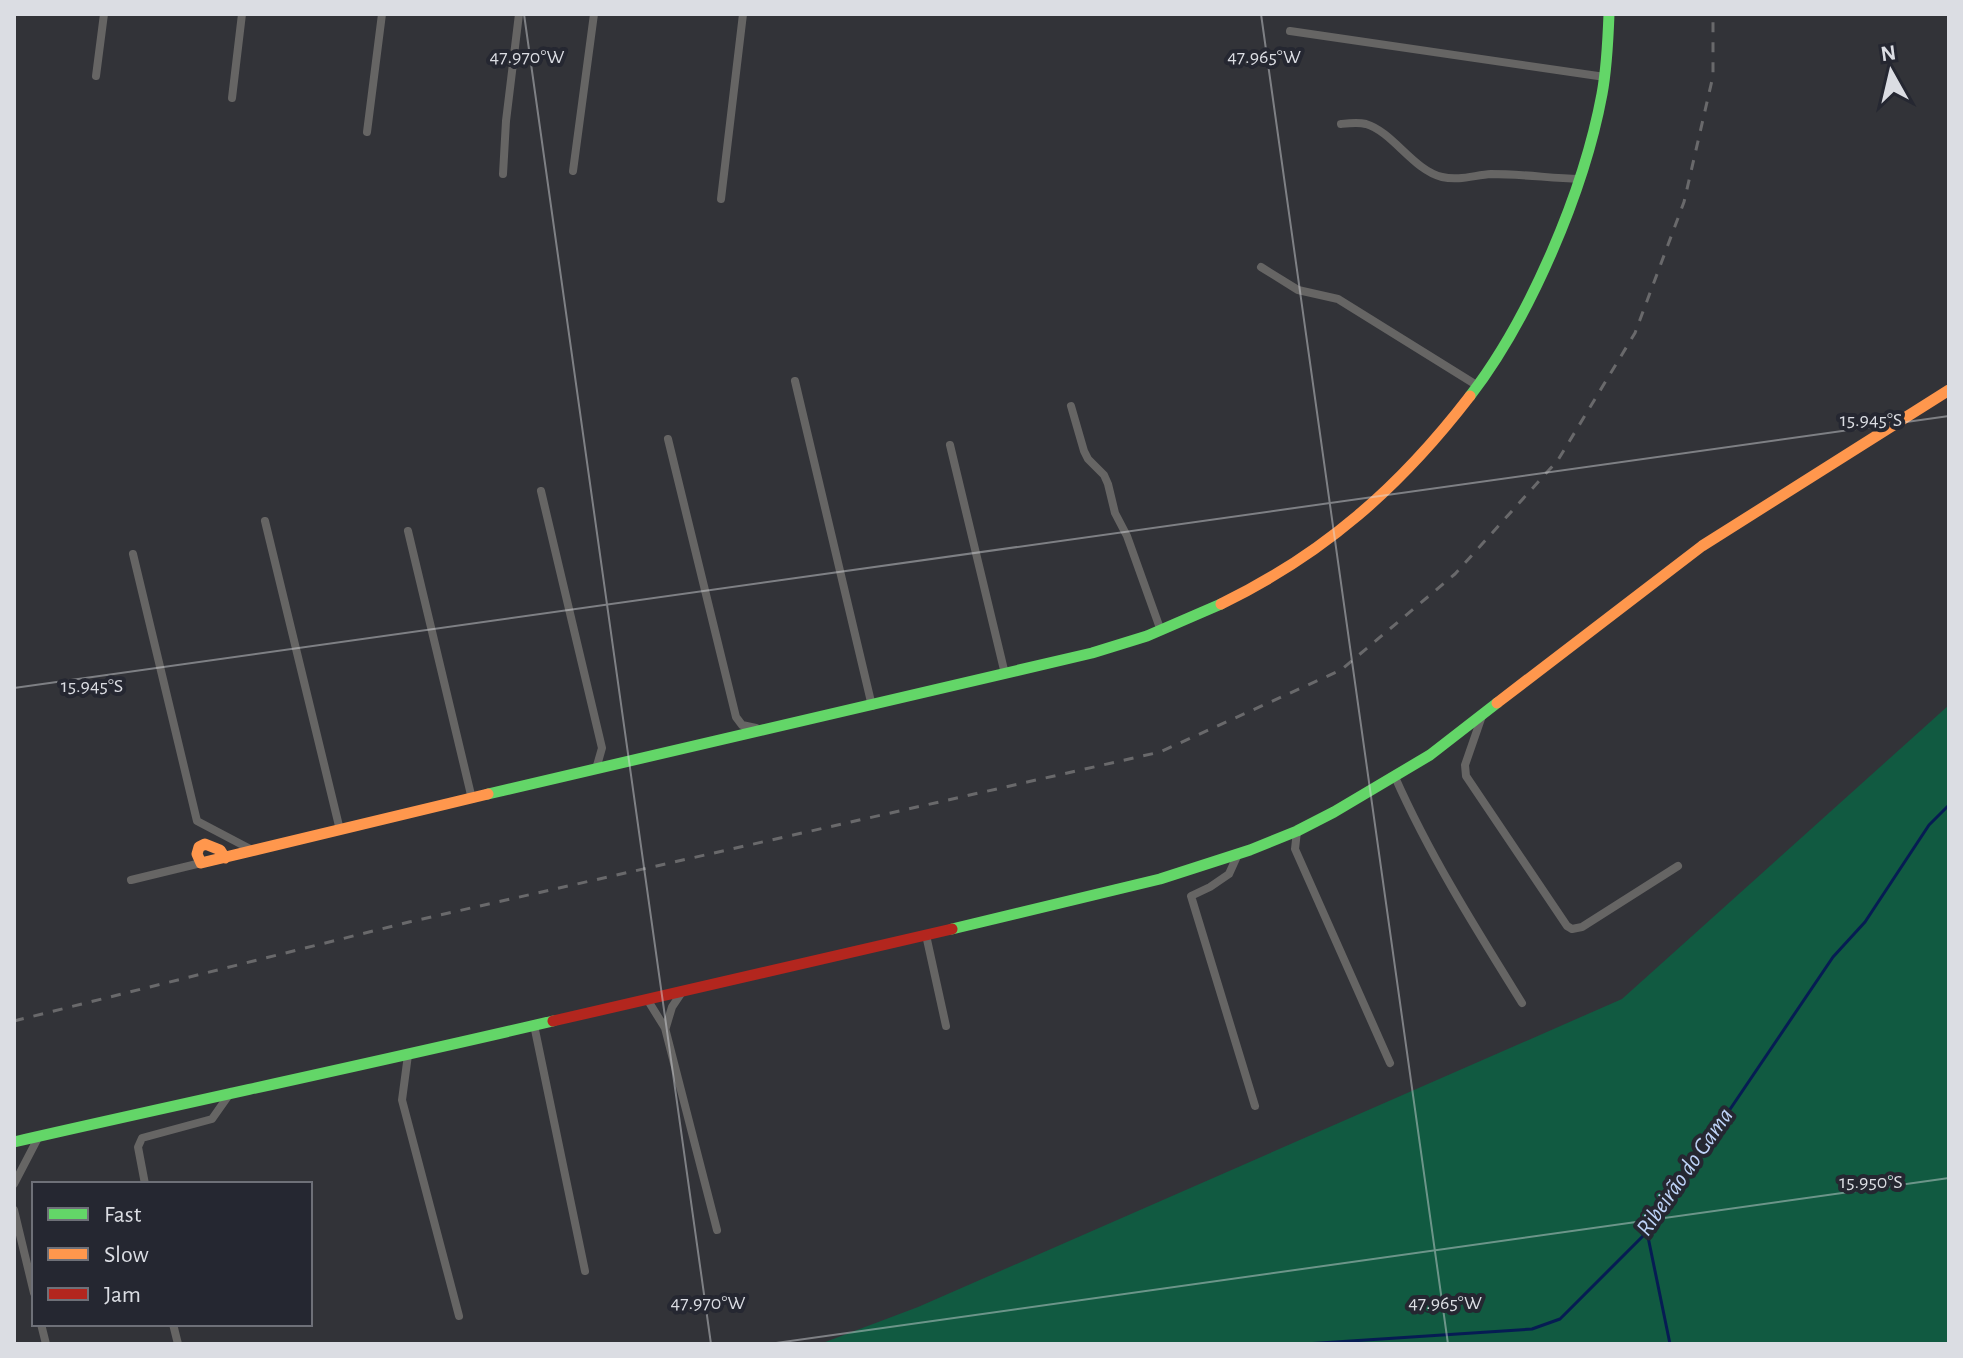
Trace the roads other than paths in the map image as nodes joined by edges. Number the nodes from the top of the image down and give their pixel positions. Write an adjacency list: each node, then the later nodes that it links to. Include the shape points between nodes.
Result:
1 (104, 14): 9 (street)
2 (242, 14): 11 (street)
3 (382, 14): 13 (street)
4 (519, 14): 15 (street)
5 (594, 14): 14 (street)
6 (743, 14): 17 (street)
7 (1609, 14): 10 (street)
8 (1290, 31): 10 (street)
9 (96, 76)
10 (1605, 77): 16 (street)
11 (232, 98)
12 (1341, 124): 16 (street, via 1376,128 1440,177)
13 (367, 132)
14 (573, 171)
15 (503, 174)
16 (1579, 179): 20 (street, via 1519,320)
17 (721, 199)
18 (1261, 267): 20 (street, via 1298,290 1338,299)
19 (795, 381): 31 (street)
20 (1478, 386): 29 (street, via 1418,462 1362,514 1270,578)
21 (1949, 390): 32 (street, via 1702,546)
22 (1071, 406): 29 (street, via 1084,451 1108,484)
23 (668, 439): 33 (street, via 736,717 746,727)
24 (950, 445): 30 (street)
25 (541, 491): 34 (street)
26 (265, 521): 39 (street)
27 (408, 531): 38 (street)
28 (133, 554): 43 (street, via 197,821)
29 (1161, 631): 30 (street)
30 (1005, 674): 31 (street)
31 (872, 706): 33 (street)
32 (1482, 716): 37 (street); 47 (street, via 1466,776 1567,926 1582,927)
33 (770, 728): 35 (street)
34 (602, 748): 35 (street); 36 (street)
35 (619, 763): 36 (street)
36 (596, 769): 38 (street)
37 (1395, 777): 40 (street); 52 (street, via 1432,852)
38 (472, 799): 39 (street)
39 (340, 830): 43 (street)
40 (1297, 831): 41 (street); 42 (street)
41 (1278, 839): 42 (street); 44 (street)
42 (1295, 849): 57 (street)
43 (254, 851): 45 (street)
44 (1238, 854): 49 (street, via 1160,879); 59 (street, via 1229,874 1191,896)
45 (225, 858): 46 (street); 46 (street, via 205,844 197,854)
46 (201, 863): 48 (street)
47 (1678, 866)
48 (131, 880)
49 (926, 935): 50 (street); 54 (street)
50 (682, 992): 51 (street); 55 (street)
51 (647, 999): 53 (street); 55 (street)
52 (1522, 1003)
53 (534, 1025): 56 (street); 66 (street)
54 (946, 1026)
55 (665, 1028): 65 (street)
56 (408, 1055): 58 (street); 68 (street, via 402,1100)
57 (1390, 1063)
58 (231, 1092): 60 (street); 62 (street, via 212,1119 142,1138 138,1147)
59 (1255, 1106)
60 (39, 1136): 61 (street); 63 (street)
61 (14, 1142)
62 (145, 1182)
63 (14, 1184)
64 (14, 1210): 67 (street)
65 (717, 1230)
66 (585, 1271)
67 (32, 1285)
68 (459, 1316)

